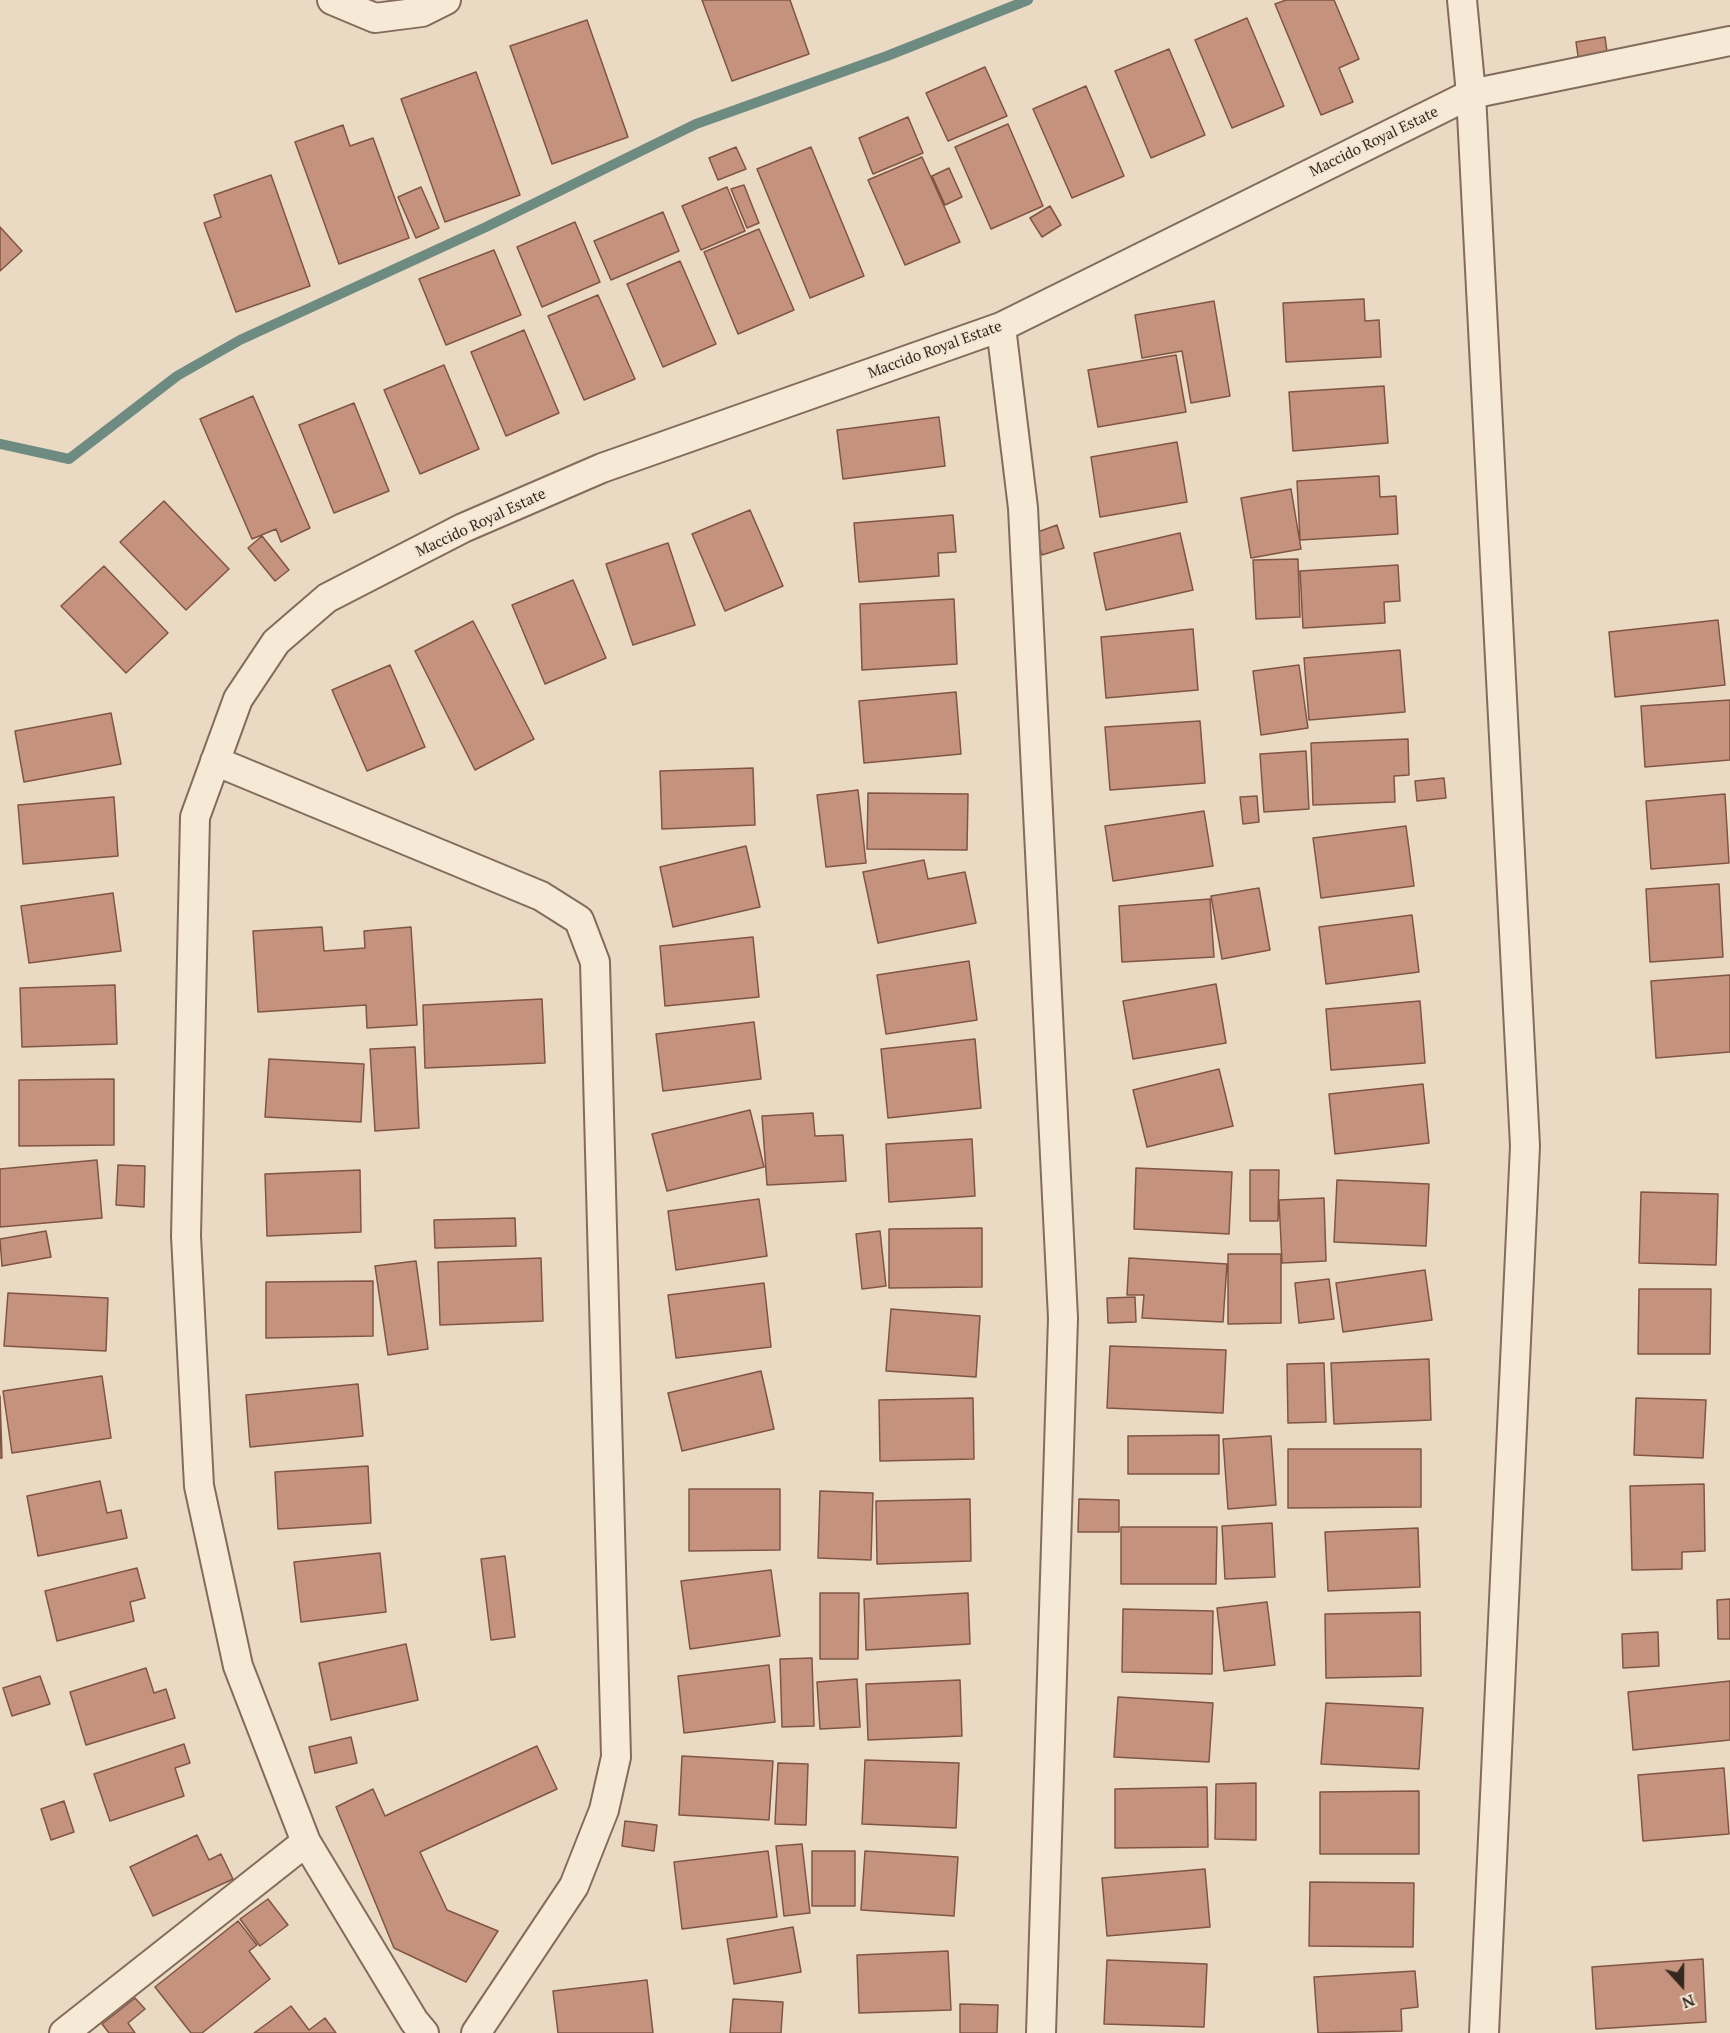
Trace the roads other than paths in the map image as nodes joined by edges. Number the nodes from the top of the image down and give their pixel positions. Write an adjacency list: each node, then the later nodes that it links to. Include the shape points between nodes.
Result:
1 (332, 0): 2 (street, via 375,18 422,12)
2 (446, 0)
3 (1462, 0): 5 (street)
4 (1730, 41): 5 (street, Maccido Royal Estate)
5 (1471, 94): 6 (street, Maccido Royal Estate); 13 (street, via 1525,1146)
6 (1001, 327): 7 (street, Maccido Royal Estate, via 602,468 463,528 327,598 276,642 238,699); 12 (street, via 1023,508 1063,1318)
7 (215, 760): 8 (street, Maccido Royal Estate, via 194,829 186,1236 199,1486 238,1666); 11 (street, via 540,896 579,920 595,962 616,1757 604,1810 573,1886)
8 (306, 1842): 9 (street); 10 (street, Maccido Royal Estate)
9 (64, 2033)
10 (424, 2033)
11 (476, 2033)
12 (1041, 2033)
13 (1484, 2033)

